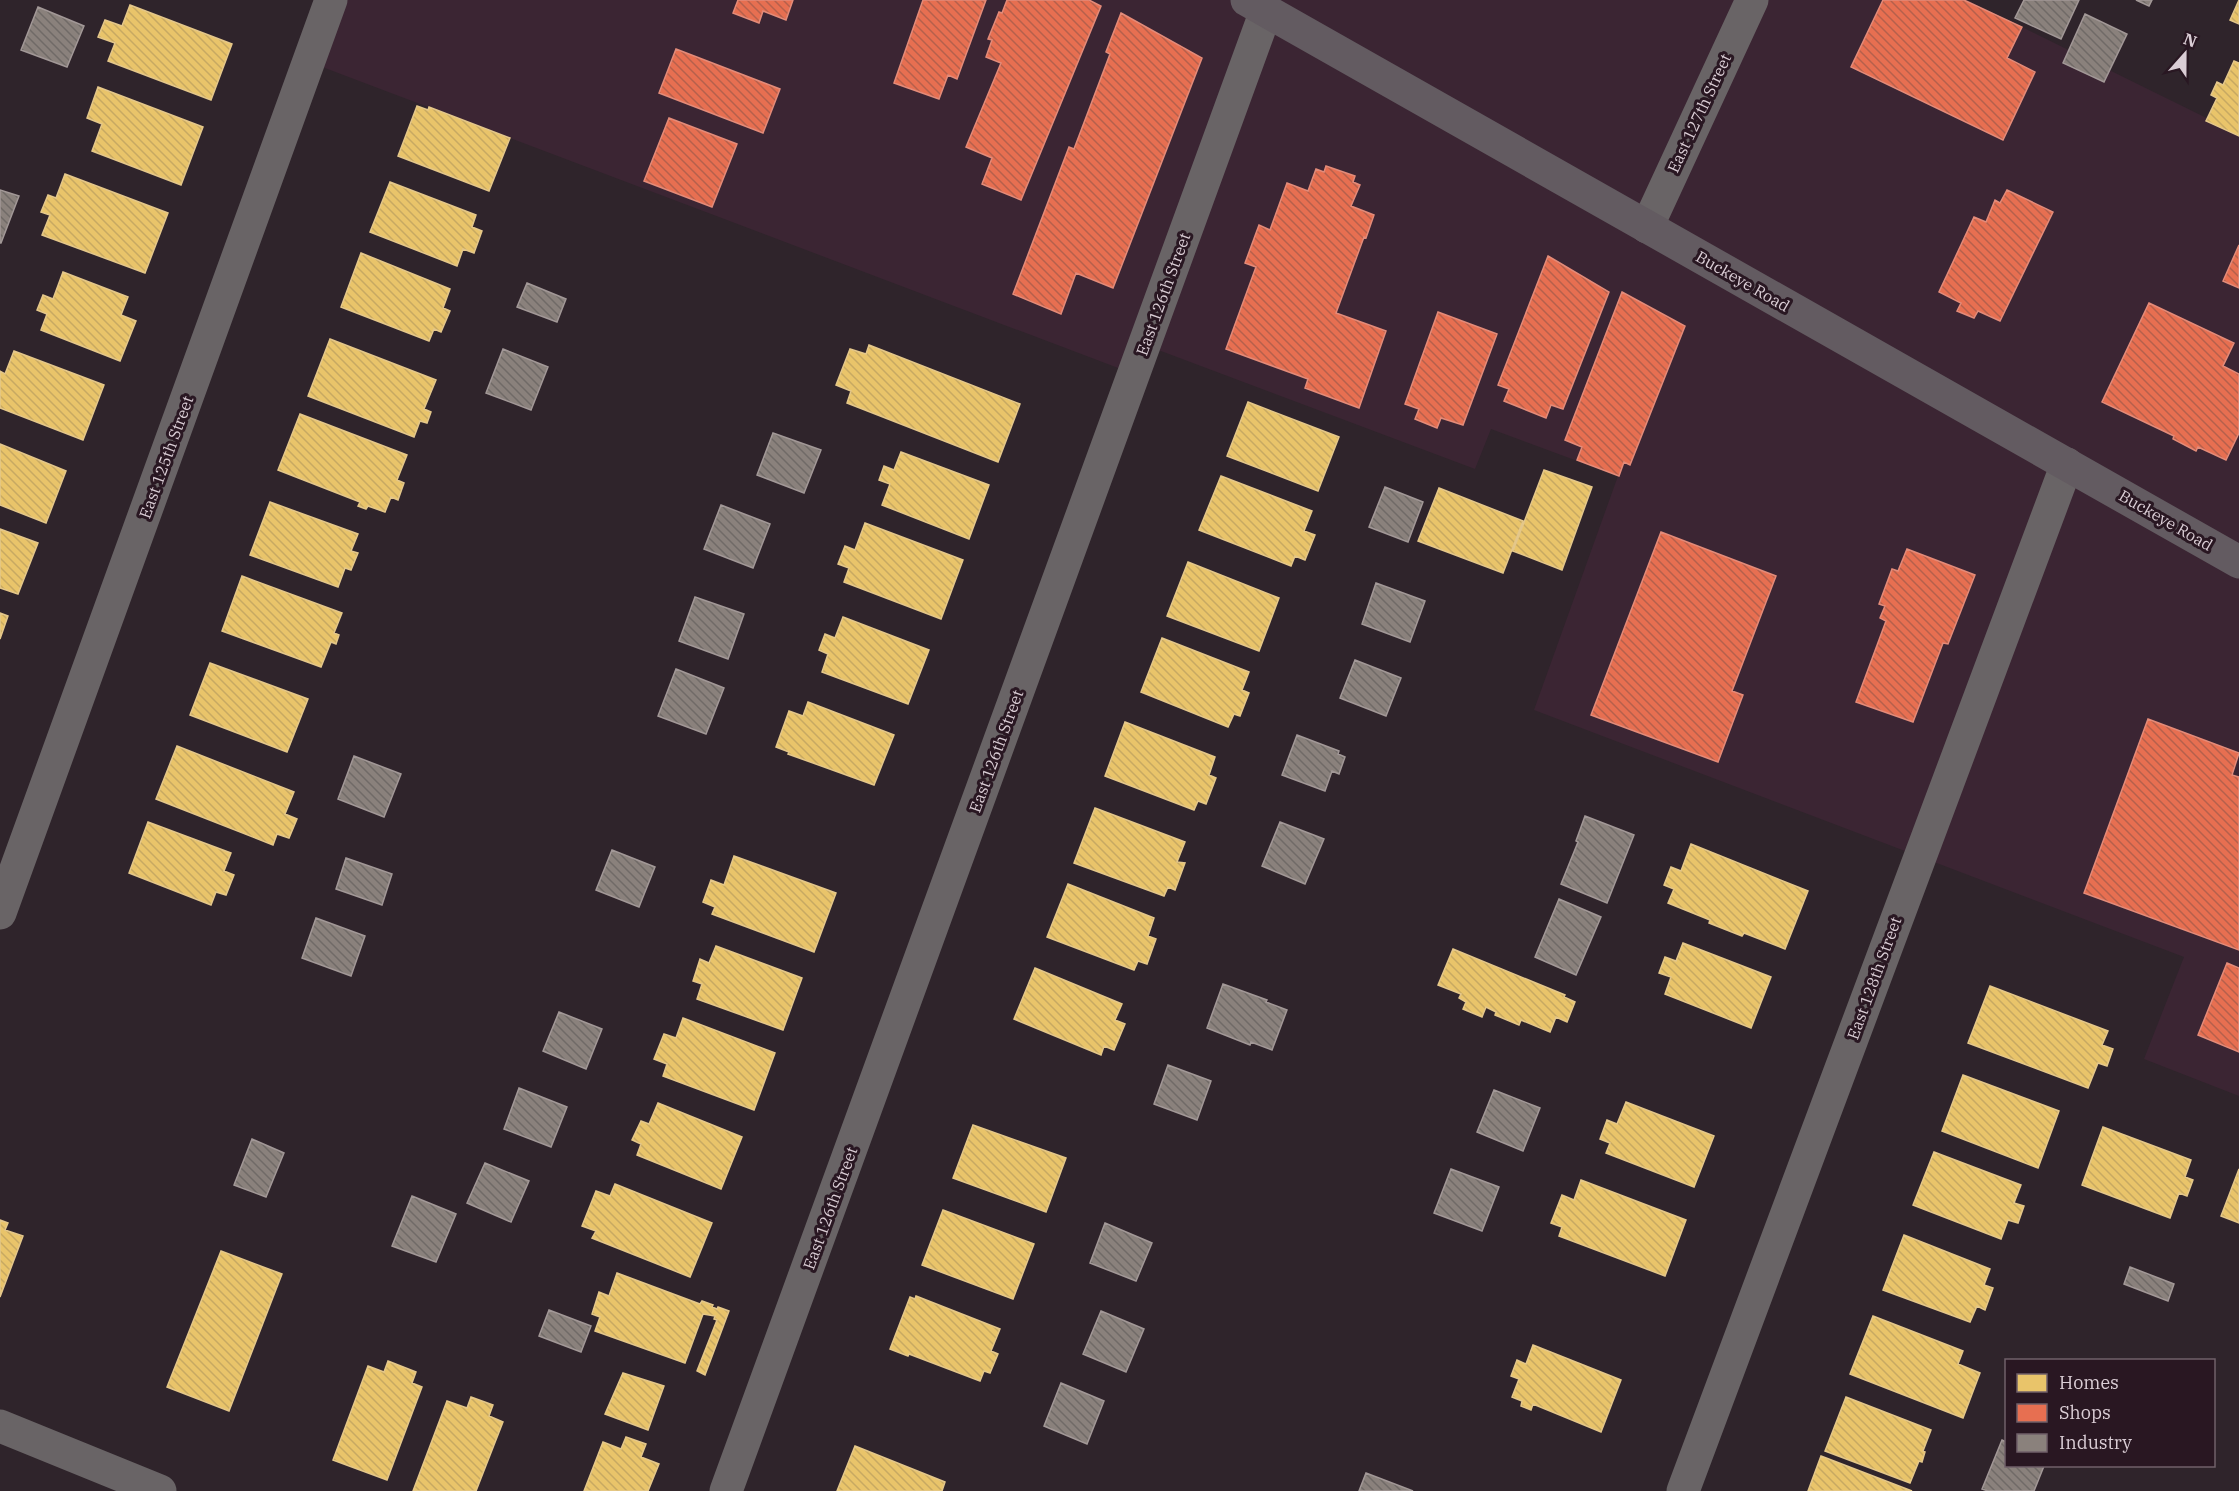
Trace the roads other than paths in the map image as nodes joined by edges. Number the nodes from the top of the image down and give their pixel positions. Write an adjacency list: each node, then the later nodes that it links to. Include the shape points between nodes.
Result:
1 (331, 0): 7 (street, East 125th Street)
2 (1752, 0): 4 (street, East 127th Street)
3 (1257, 6): 4 (street, Buckeye Road); 10 (street, East 126th Street)
4 (1647, 227): 5 (street, Buckeye Road)
5 (2067, 464): 6 (street, Buckeye Road); 11 (street, East 128th Street)
6 (2239, 562)
7 (0, 913)
8 (0, 1426): 9 (street)
9 (160, 1491)
10 (726, 1491)
11 (1683, 1491)

